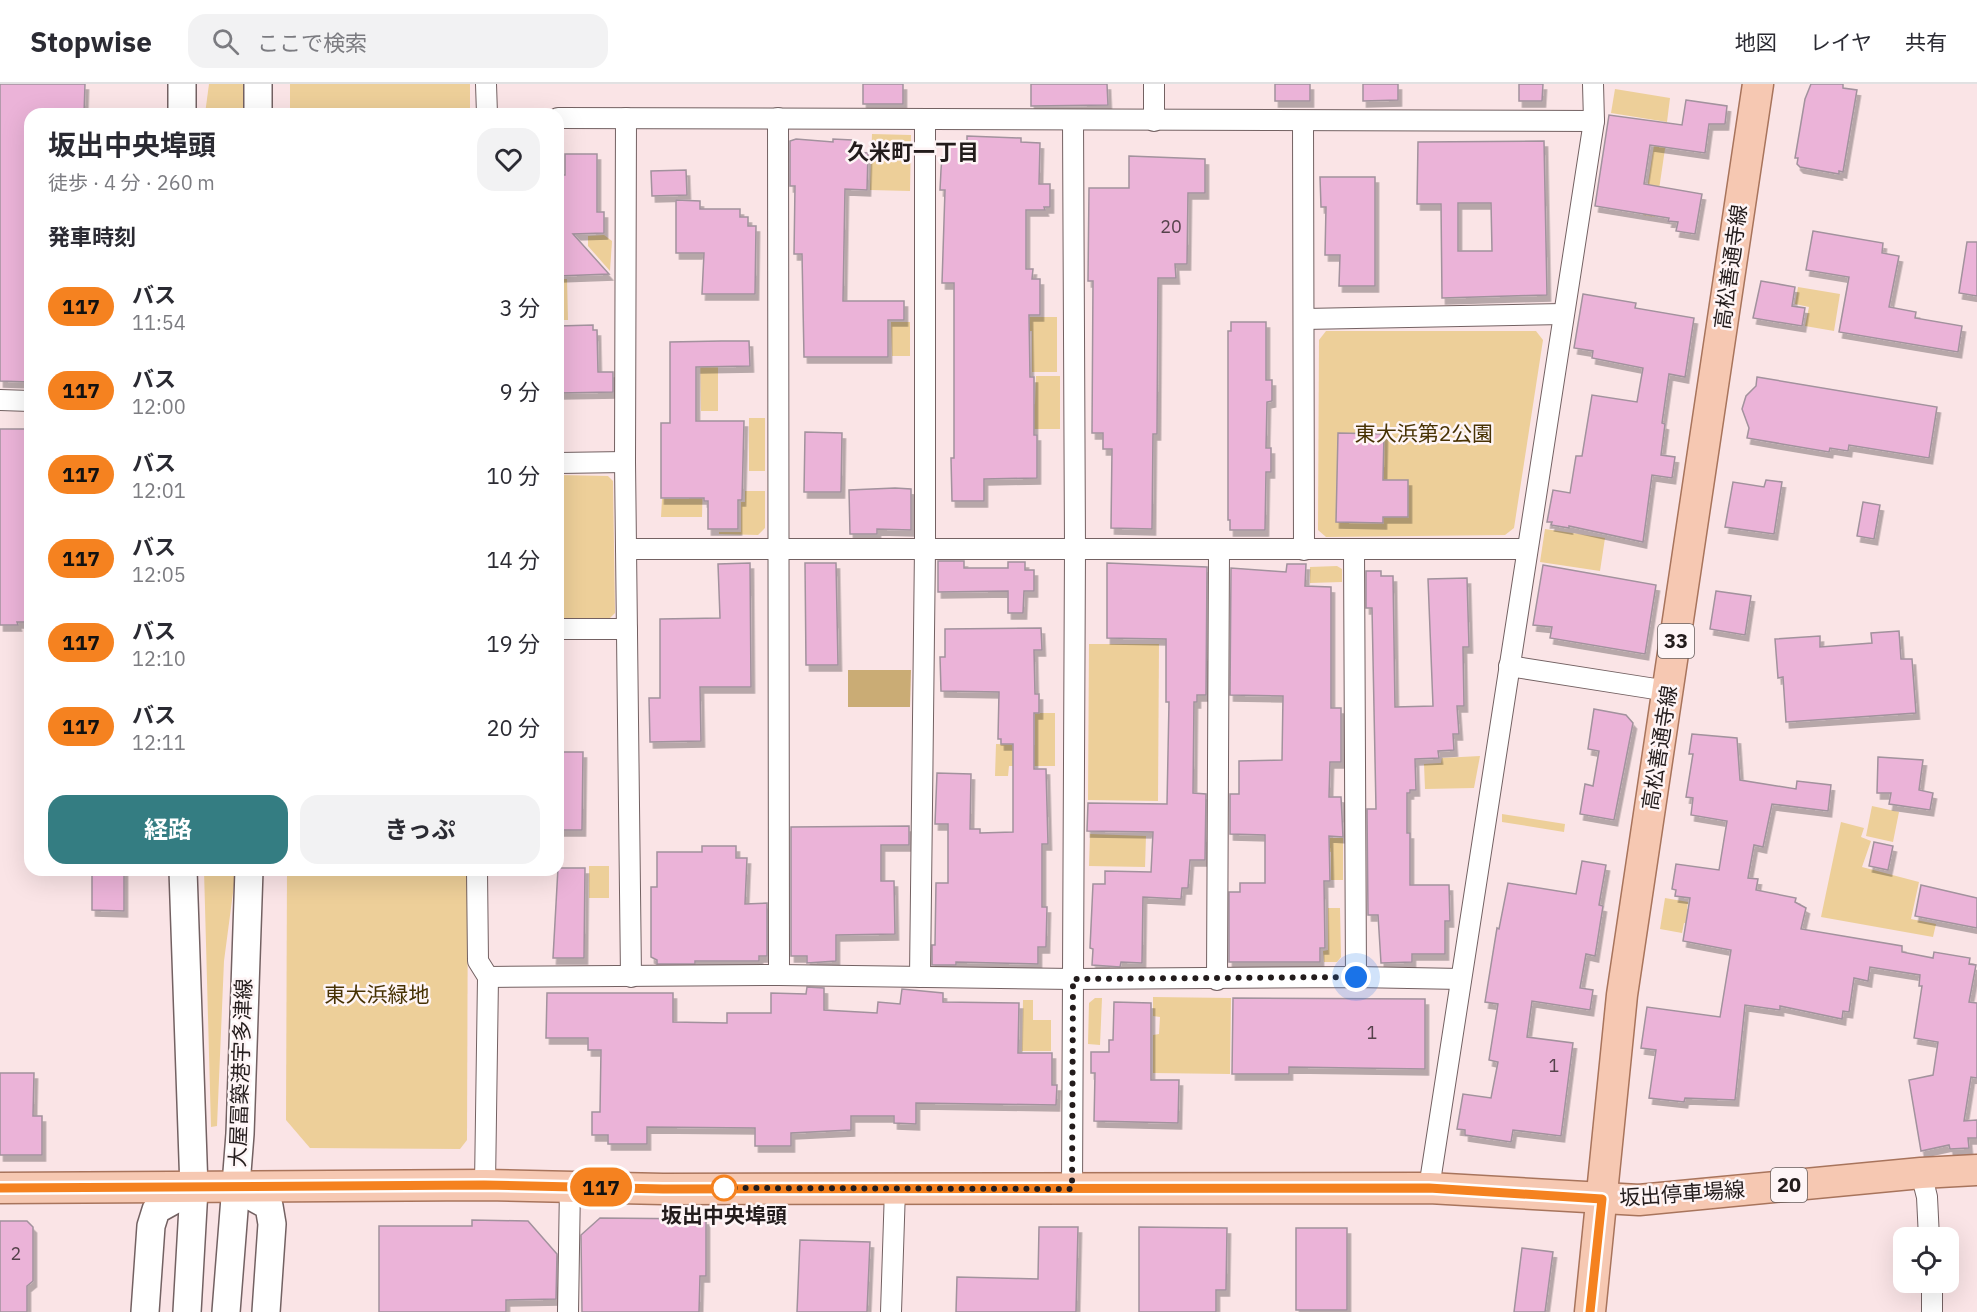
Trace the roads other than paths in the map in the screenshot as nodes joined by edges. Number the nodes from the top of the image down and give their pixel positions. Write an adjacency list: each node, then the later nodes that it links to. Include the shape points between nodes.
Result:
1 (182, 84): 7 (main road)
2 (258, 84): 8 (main road)
3 (486, 84): 9 (street)
4 (1154, 84): 15 (street)
5 (1593, 84): 16 (street)
6 (1758, 84): 35 (main road, 高松善通寺線 / 33)
7 (182, 108)
8 (258, 108)
9 (487, 108)
10 (564, 118): 11 (street)
11 (626, 118): 12 (street); 22 (street)
12 (778, 118): 13 (street); 24 (street)
13 (925, 119): 14 (street); 25 (street)
14 (1073, 120): 15 (street); 27 (street)
15 (1154, 121): 17 (street)
16 (1594, 121): 17 (street); 18 (street)
17 (1303, 122): 19 (street)
18 (1563, 314): 19 (street); 28 (street)
19 (1304, 319): 29 (street)
20 (0, 400): 21 (street)
21 (24, 400)
22 (625, 462): 23 (street); 26 (street)
23 (564, 463)
24 (777, 547): 25 (street); 26 (street); 39 (street)
25 (925, 547): 27 (street); 42 (street)
26 (626, 549): 33 (street)
27 (1075, 549): 31 (street); 44 (street)
28 (1527, 549): 30 (street); 34 (street)
29 (1304, 550): 30 (street); 31 (street)
30 (1354, 550): 43 (street)
31 (1219, 551): 46 (street)
32 (564, 629): 33 (street)
33 (627, 629): 41 (street)
34 (1509, 666): 35 (street); 45 (street)
35 (1668, 691): 57 (main road, 高松善通寺線 / 33, via 1622,995)
36 (183, 876): 52 (main road)
37 (249, 876): 53 (main road, 大屋冨築港宇多津線)
38 (477, 876): 40 (street, via 478,961)
39 (779, 975): 41 (street); 42 (street)
40 (488, 977): 41 (street); 49 (street)
41 (632, 977)
42 (920, 977): 44 (street)
43 (1356, 977): 45 (street); 46 (street)
44 (1073, 979): 46 (street); 56 (street)
45 (1461, 979): 54 (street)
46 (1218, 980)
47 (1977, 1170): 48 (main road, 坂出停車場線 / 20)
48 (1921, 1173): 57 (main road, 坂出停車場線 / 20, via 1639,1200); 58 (street)
49 (484, 1185): 50 (main road, 坂出停車場線); 53 (main road, 坂出停車場線)
50 (570, 1186): 55 (main road, 坂出停車場線); 64 (street)
51 (0, 1188): 52 (main road, 坂出停車場線)
52 (194, 1188): 53 (main road, 坂出停車場線); 60 (main road, via 156,1210 151,1226); 61 (main road)
53 (236, 1188): 62 (main road, 大屋冨築港宇多津線); 63 (main road, via 270,1206)
54 (1429, 1188): 56 (main road, 坂出停車場線); 57 (main road, 坂出停車場線)
55 (895, 1189): 56 (main road, 坂出停車場線); 65 (street)
56 (1072, 1189)
57 (1602, 1199): 66 (main road, 高松善通寺線)
58 (1928, 1227)
59 (1932, 1293): 67 (street)
60 (145, 1312)
61 (187, 1312)
62 (226, 1312)
63 (266, 1312)
64 (568, 1312)
65 (891, 1312)
66 (1590, 1312)
67 (1932, 1312)

